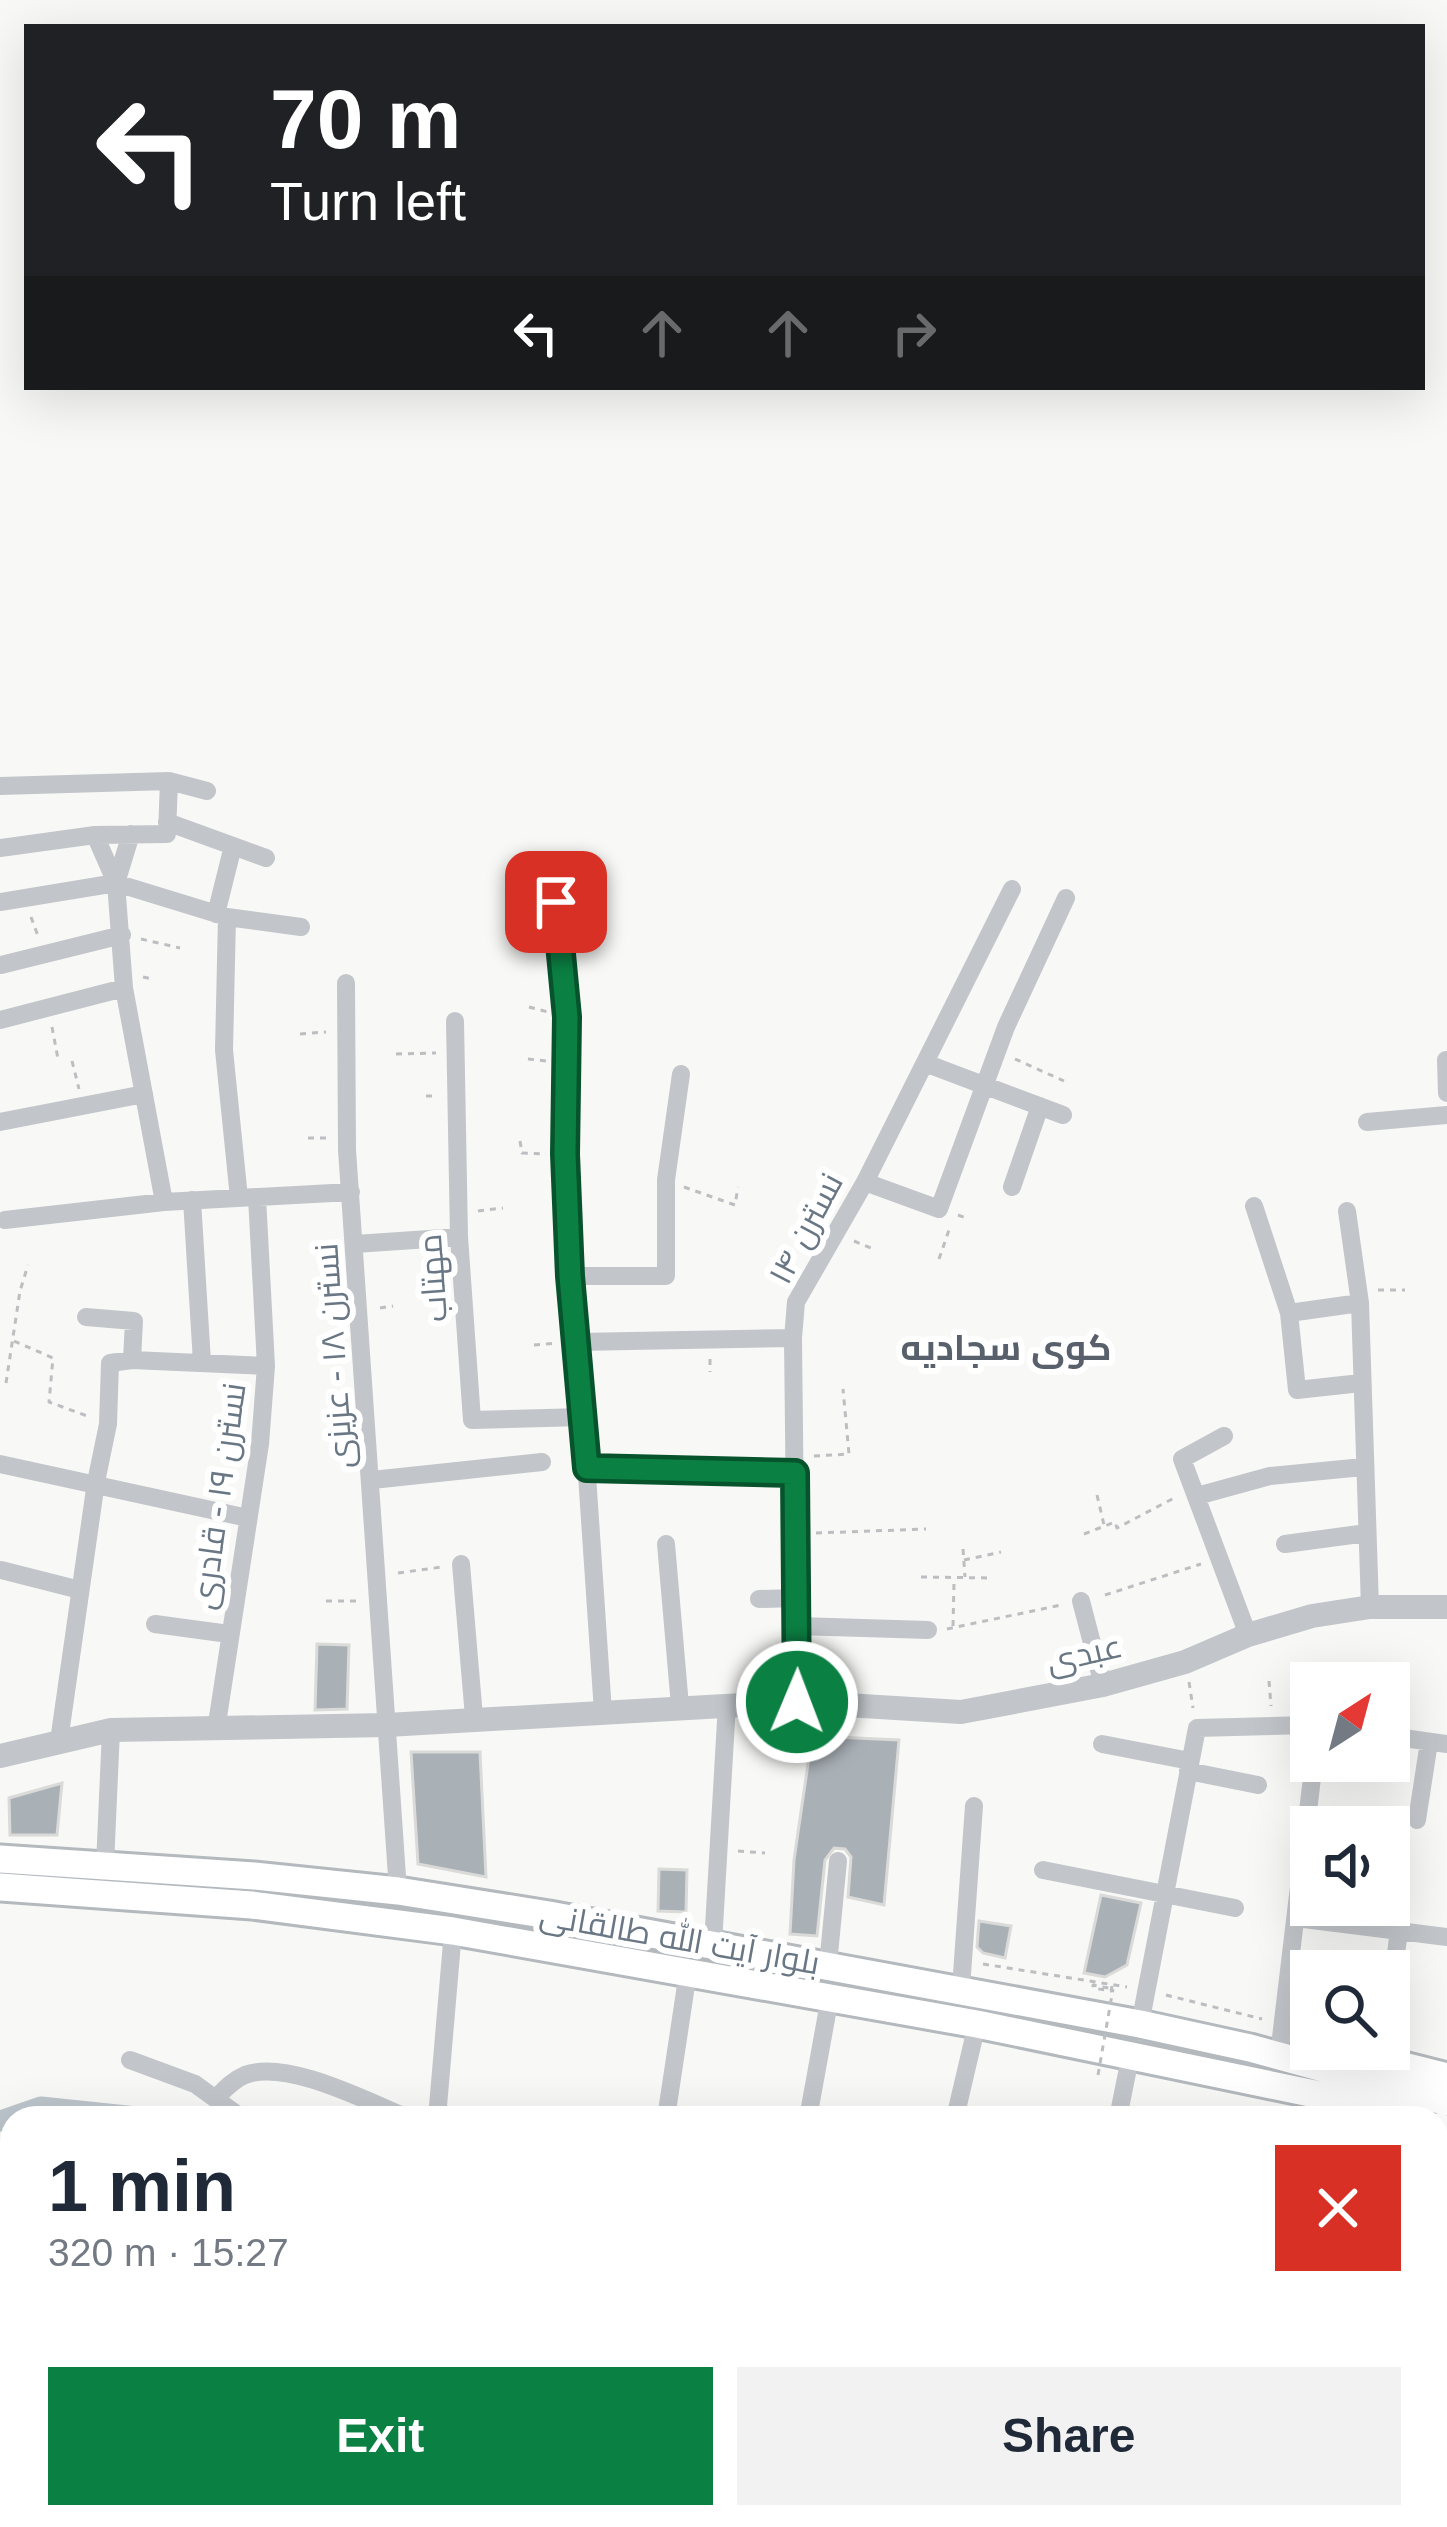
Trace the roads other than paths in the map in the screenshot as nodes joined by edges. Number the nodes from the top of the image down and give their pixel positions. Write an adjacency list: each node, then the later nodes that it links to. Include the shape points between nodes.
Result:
1 (169, 781): 2 (street); 3 (street); 4 (street)
2 (0, 786)
3 (207, 791)
4 (167, 822): 6 (street, via 167,834); 7 (street)
5 (95, 835): 6 (street); 8 (street); 10 (street)
6 (131, 835): 10 (street)
7 (233, 846): 9 (street); 15 (street, نسترن ۱۹ - قادری)
8 (0, 848)
9 (266, 858)
10 (116, 883): 13 (street); 15 (street); 17 (street)
11 (1012, 889): 24 (street, نسترن ۱۴)
12 (1066, 898): 26 (street)
13 (0, 902)
14 (556, 902): 45 (street, via 567,1017)
15 (221, 915): 16 (street); 37 (street, نسترن ۱۹ - قادری, via 224,1050)
16 (301, 926)
17 (122, 935): 18 (street); 20 (street)
18 (2, 965)
19 (346, 983): 36 (street, نسترن ۱۸ - عزیزی)
20 (124, 988): 21 (street); 28 (street)
21 (0, 1020)
22 (455, 1021): 43 (street, مهتاب)
23 (1446, 1060): 27 (street)
24 (926, 1063): 26 (street); 34 (street, نسترن ۱۴)
25 (681, 1074): 45 (street, via 666,1180 666,1276)
26 (985, 1085): 29 (street); 34 (street, via 939,1209)
27 (1447, 1093)
28 (144, 1094): 32 (street); 39 (street)
29 (1040, 1106): 30 (street); 35 (street)
30 (1063, 1115)
31 (1447, 1115): 33 (street)
32 (0, 1122)
33 (1367, 1122)
34 (865, 1182): 49 (street, نسترن ۱۴, via 796,1302)
35 (1012, 1187)
36 (351, 1192): 37 (street); 44 (street, نسترن ۱۸ - عزیزی)
37 (248, 1197): 38 (street); 53 (street, نسترن ۱۹ - قادری)
38 (192, 1200): 39 (street); 52 (street)
39 (164, 1202): 42 (street)
40 (1254, 1206): 47 (street)
41 (1347, 1211): 46 (street)
42 (5, 1220)
43 (459, 1237): 44 (street); 55 (street, مهتاب, via 472,1420)
44 (355, 1244): 62 (street, نسترن ۱۸ - عزیزی)
45 (570, 1276): 50 (street)
46 (1359, 1296): 47 (street); 54 (street)
47 (1289, 1313): 54 (street, via 1297,1390)
48 (86, 1317): 51 (street, via 134,1321)
49 (793, 1338): 50 (street); 59 (street, نسترن ۱۴)
50 (578, 1342): 55 (street)
51 (132, 1360): 52 (street); 63 (street, via 110,1364)
52 (202, 1362): 53 (street)
53 (266, 1366): 65 (street, نسترن ۱۹ - قادری)
54 (1361, 1383): 60 (street)
55 (583, 1417): 61 (street)
56 (1224, 1436): 64 (street, via 1182,1459)
57 (542, 1462): 62 (street)
58 (0, 1464): 63 (street)
59 (795, 1465): 61 (street); 72 (street, نسترن ۱۴)
60 (1363, 1467): 64 (street); 66 (street)
61 (587, 1468): 86 (street)
62 (372, 1480): 88 (street, نسترن ۱۸ - عزیزی)
63 (96, 1482): 65 (street); 71 (street)
64 (1195, 1492): 81 (street)
65 (248, 1517): 80 (street, نسترن ۱۹ - قادری)
66 (1367, 1533): 68 (street); 75 (street)
67 (667, 1544): 85 (street)
68 (1285, 1544)
69 (461, 1564): 87 (street)
70 (1, 1570): 71 (street)
71 (80, 1590): 92 (street)
72 (798, 1598): 73 (street); 78 (street, نسترن ۱۴)
73 (759, 1599)
74 (1081, 1601): 82 (street)
75 (1370, 1606): 76 (street, عبدی); 81 (street, عبدی)
76 (1447, 1607)
77 (154, 1624): 80 (street)
78 (798, 1626): 79 (street); 83 (street, نسترن ۱۴)
79 (928, 1630)
80 (229, 1634): 91 (street, نسترن ۱۹ - قادری)
81 (1248, 1635): 82 (street, عبدی)
82 (1103, 1684): 83 (street, عبدی, via 961,1712)
83 (797, 1702): 84 (street, عبدی)
84 (727, 1704): 85 (street, عبدی); 113 (street)
85 (680, 1706): 86 (street, عبدی)
86 (603, 1712): 87 (street, عبدی)
87 (474, 1717): 88 (street, عبدی)
88 (387, 1725): 91 (street, عبدی); 105 (street, نسترن ۱۸ - عزیزی)
89 (1290, 1726): 96 (street, via 1197,1728)
90 (111, 1730): 91 (street, عبدی); 92 (street, عبدی); 102 (street)
91 (216, 1730)
92 (59, 1741): 95 (street, عبدی)
93 (1438, 1743): 99 (street)
94 (1102, 1744): 96 (street)
95 (0, 1756)
96 (1190, 1766): 97 (street); 106 (street)
97 (1258, 1785)
98 (974, 1806): 117 (street)
99 (1417, 1820)
100 (0, 1858): 102 (main road, بلوار آیت الله طالقانی)
101 (838, 1861): 115 (street)
102 (105, 1865): 105 (main road, بلوار آیت الله طالقانی)
103 (1043, 1870): 106 (street)
104 (0, 1887): 111 (main road, بلوار آیت الله طالقانی, via 252,1904)
105 (398, 1891): 113 (main road, بلوار آیت الله طالقانی)
106 (1165, 1894): 107 (street); 120 (street)
107 (1235, 1908)
108 (1295, 1926): 121 (street)
109 (1365, 1926): 110 (street)
110 (1399, 1930): 112 (street); 114 (street)
111 (453, 1931): 116 (main road, بلوار آیت الله طالقانی); 131 (street)
112 (1447, 1936)
113 (713, 1943): 115 (main road, بلوار آیت الله طالقانی)
114 (1396, 1950)
115 (828, 1965): 117 (main road, بلوار آیت الله طالقانی)
116 (688, 1972): 118 (main road, بلوار آیت الله طالقانی); 132 (street)
117 (962, 1975): 120 (main road, بلوار آیت الله طالقانی)
118 (830, 1997): 119 (main road, بلوار آیت الله طالقانی); 133 (street)
119 (977, 2024): 123 (main road, بلوار آیت الله طالقانی); 134 (street)
120 (1139, 2024): 122 (main road, بلوار آیت الله طالقانی)
121 (1281, 2035): 122 (main road); 125 (main road)
122 (1250, 2048): 127 (main road, بلوار آیت الله طالقانی)
123 (1130, 2058): 127 (main road, بلوار آیت الله طالقانی); 135 (street)
124 (130, 2060): 126 (street)
125 (1447, 2077)
126 (216, 2098): 129 (street); 130 (street, via 250,2072 278,2072)
127 (1342, 2098): 128 (main road)
128 (1447, 2102)
129 (226, 2106)
130 (378, 2106)
131 (438, 2106)
132 (668, 2106)
133 (810, 2106)
134 (958, 2106)
135 (1120, 2106)

